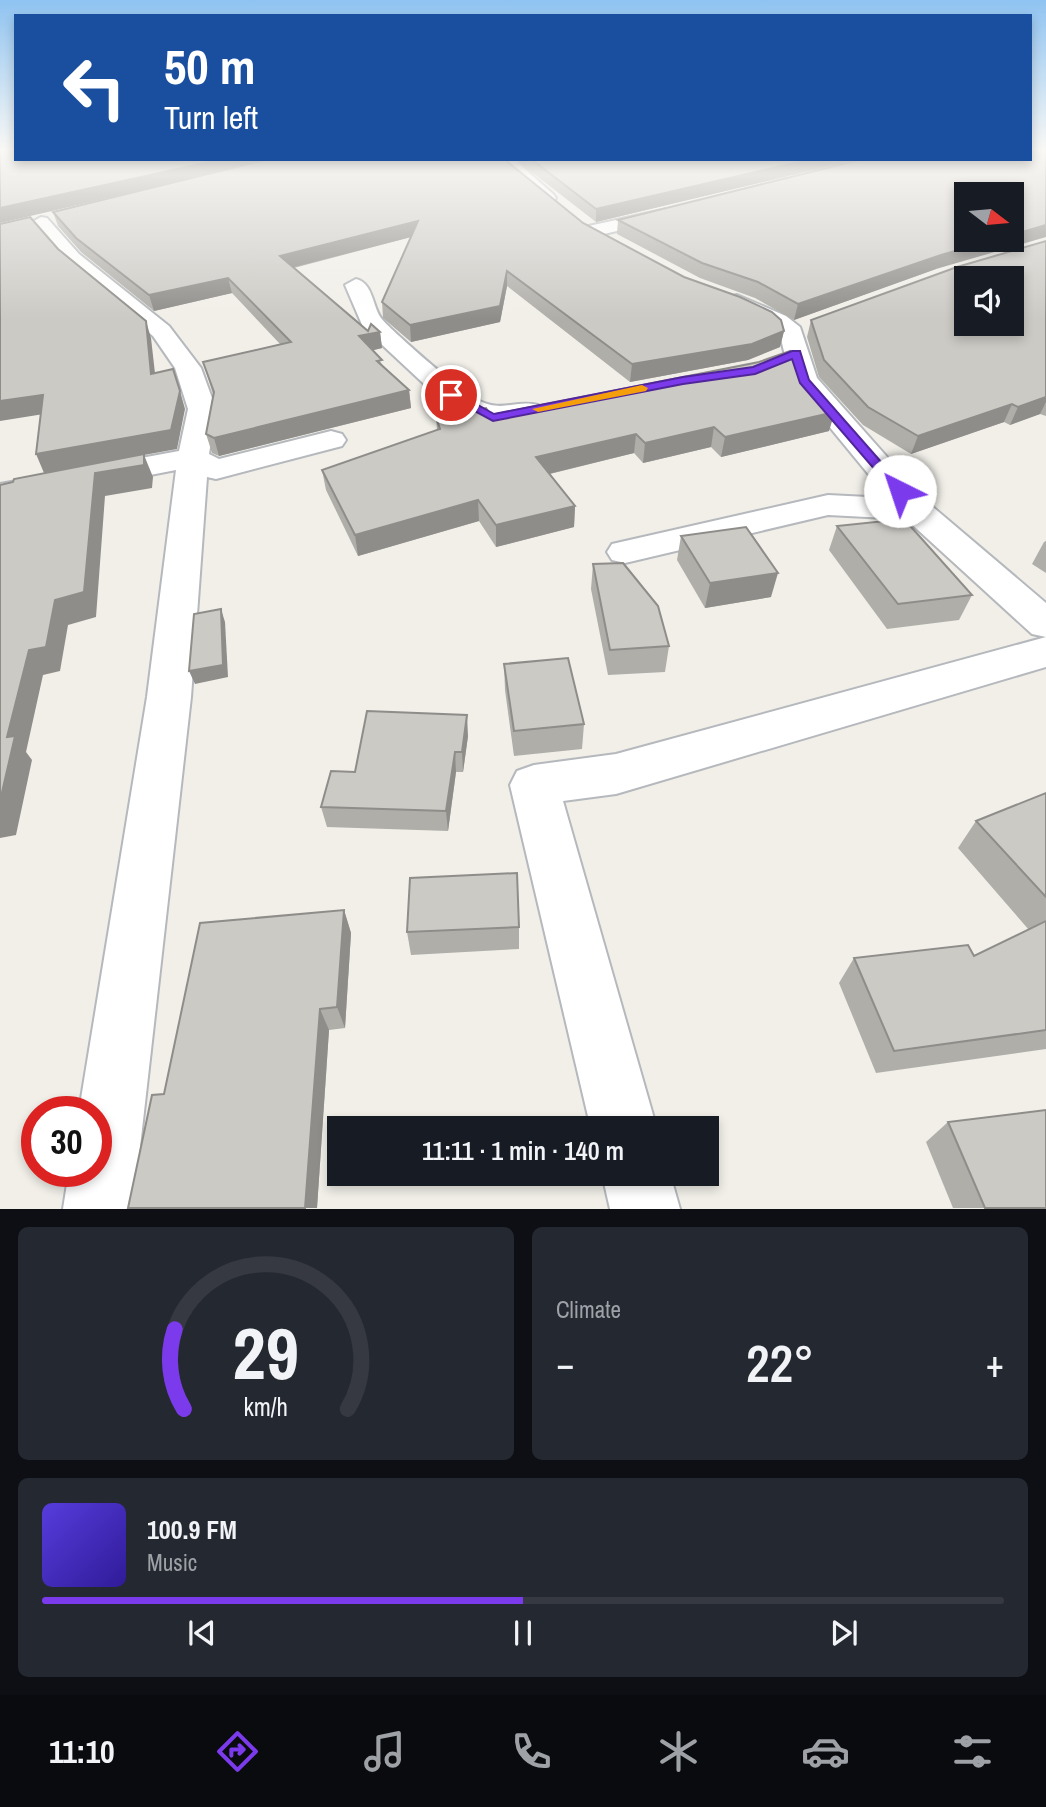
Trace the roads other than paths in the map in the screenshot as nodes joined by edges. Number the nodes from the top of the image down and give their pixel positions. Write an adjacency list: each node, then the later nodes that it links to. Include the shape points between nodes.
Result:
1 (560, 206): 3 (street)
2 (684, 209): 3 (street)
3 (575, 219): 5 (street)
4 (42, 222): 12 (street, via 72,258 161,331 188,368 202,409)
5 (626, 250)
6 (356, 285): 10 (street, via 371,323 462,404 493,418)
7 (713, 293): 9 (street, via 757,310)
8 (817, 323): 9 (street)
9 (787, 349): 14 (street, via 804,380)
10 (555, 405)
11 (331, 440): 12 (street, via 216,470)
12 (193, 458): 13 (street); 20 (street, via 169,696)
13 (0, 494)
14 (915, 509): 15 (street, via 828,505); 16 (street)
15 (625, 552)
16 (1046, 624)
17 (1046, 652): 18 (street, via 615,774 534,785)
18 (621, 1116)
19 (639, 1186): 21 (street)
20 (98, 1209)
21 (645, 1209)

